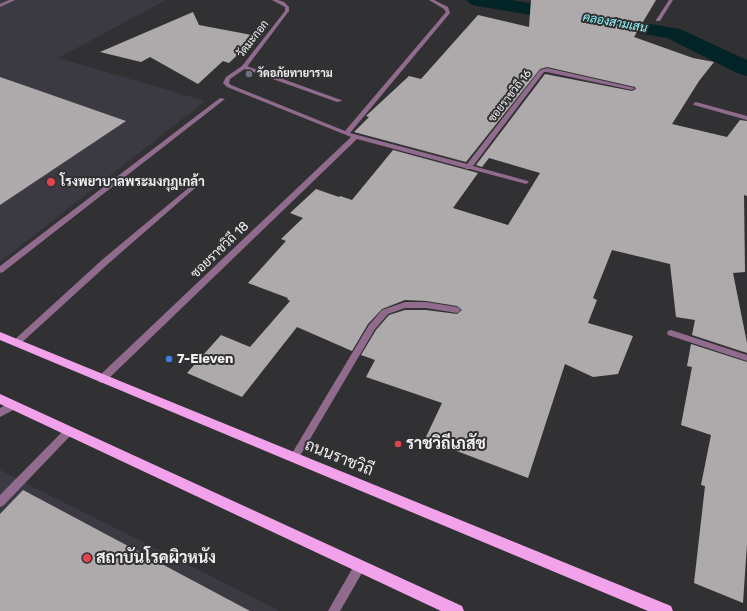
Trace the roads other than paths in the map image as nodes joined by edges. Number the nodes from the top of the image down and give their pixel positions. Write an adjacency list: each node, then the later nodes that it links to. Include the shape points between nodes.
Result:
1 (13, 0): 5 (street)
2 (274, 0): 7 (street, วัดมะกอก, via 287,7 287,11)
3 (431, 0): 13 (street, via 446,8 448,12)
4 (671, 0): 6 (street)
5 (0, 6)
6 (658, 20)
7 (244, 67): 10 (street); 13 (street, วัดมะกอก, via 228,78 226,82 229,86)
8 (632, 88): 15 (street, ซอยราชวิถี 16, via 542,71)
9 (222, 99): 18 (street)
10 (339, 101)
11 (696, 104): 12 (street)
12 (747, 118)
13 (346, 134): 14 (street)
14 (355, 137): 15 (street); 24 (street, ซอยราชวิถี 18)
15 (468, 168): 17 (street)
16 (200, 181): 22 (street, via 106,261)
17 (526, 182)
18 (0, 270)
19 (457, 310): 29 (street, via 426,305 405,305 385,312 372,327)
20 (671, 333): 23 (street)
21 (0, 336): 22 (main road, ถนนราชวิถี)
22 (16, 343): 24 (main road, ถนนราชวิถี)
23 (747, 358)
24 (102, 379): 29 (main road, ถนนราชวิถี)
25 (0, 399): 26 (main road)
26 (14, 405): 27 (street); 28 (main road)
27 (0, 414)
28 (69, 431): 30 (street); 31 (main road)
29 (294, 458): 34 (main road, ถนนราชวิถี)
30 (0, 502)
31 (360, 566): 32 (street); 33 (main road)
32 (334, 611)
33 (457, 611)
34 (666, 611)

